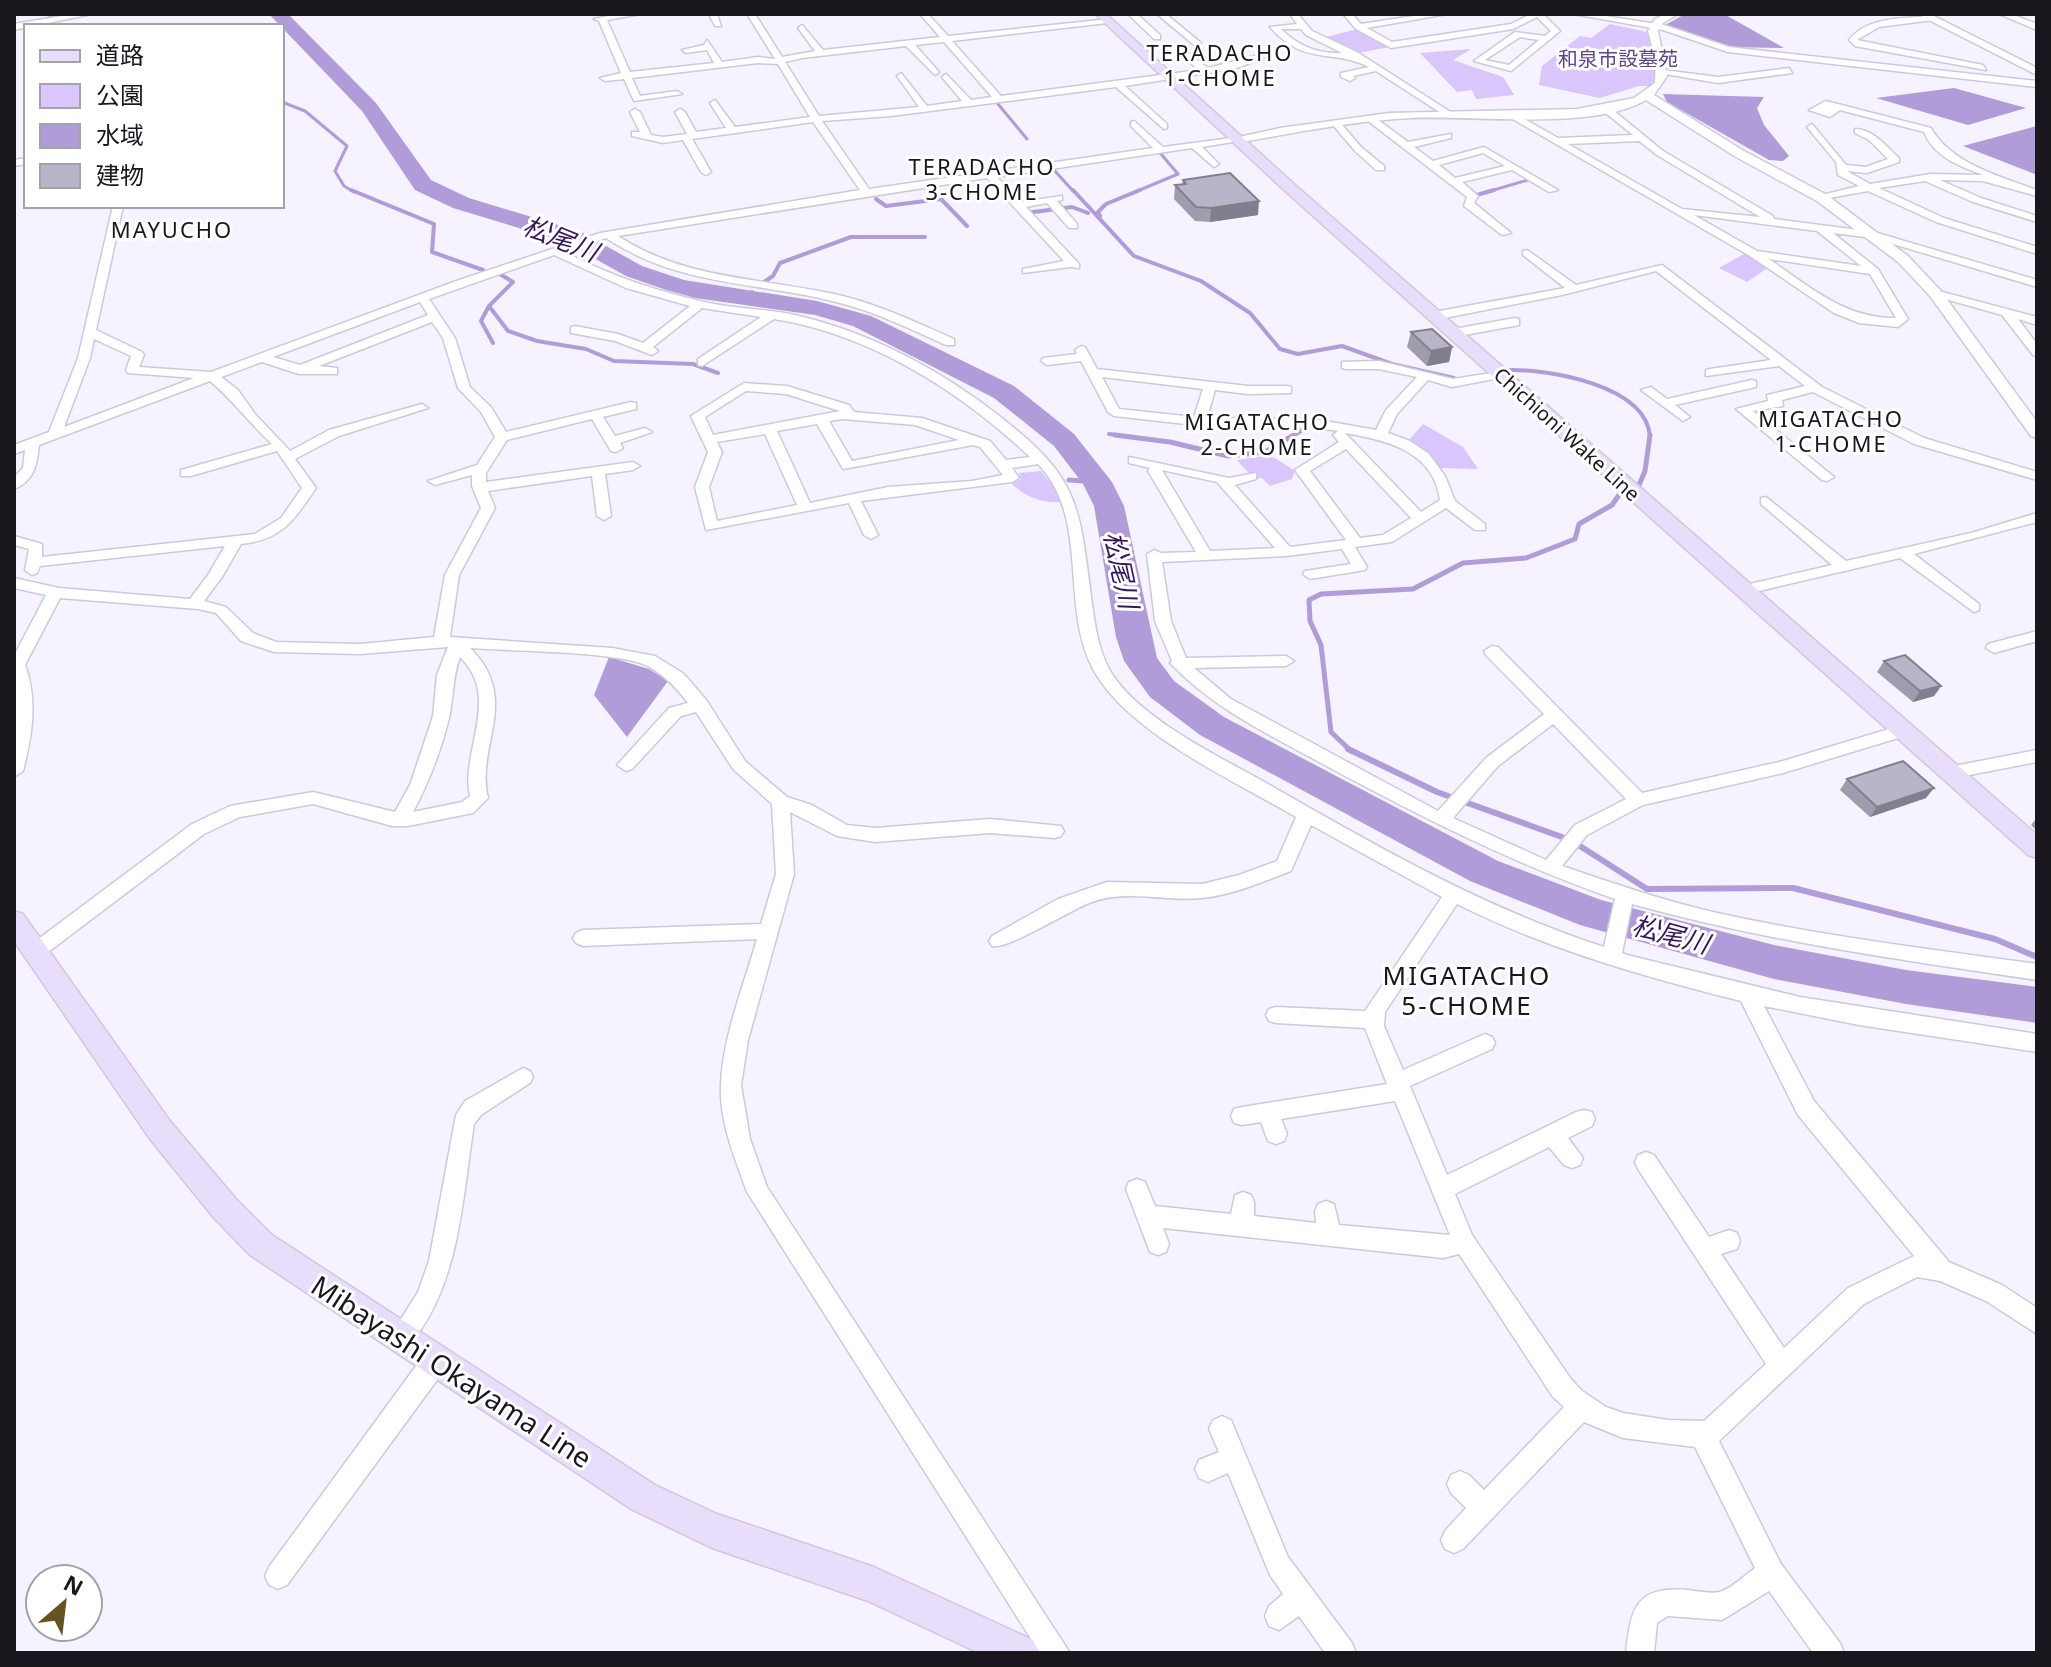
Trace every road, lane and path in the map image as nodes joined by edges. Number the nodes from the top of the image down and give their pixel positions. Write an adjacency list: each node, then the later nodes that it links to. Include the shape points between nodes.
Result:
1 (88, 14): 21 (street)
2 (637, 14): 17 (street)
3 (713, 14): 22 (street)
4 (751, 14): 40 (street)
5 (924, 14): 31 (street)
6 (1132, 14): 29 (street, via 1156,36)
7 (1161, 14): 29 (street)
8 (1294, 14): 24 (street)
9 (1347, 14): 25 (street)
10 (1443, 14): 25 (street)
11 (1538, 14): 20 (street); 30 (street, via 1557,29)
12 (1577, 14): 19 (street)
13 (1673, 14): 28 (street)
14 (2003, 14): 26 (street)
15 (1932, 15): 55 (street); 55 (street, via 1875,26 1853,40)
16 (1103, 16): 31 (street); 51 (main road, Chichioni Wake Line)
17 (605, 17): 44 (street)
18 (1508, 18): 20 (street)
19 (1597, 18): 23 (street); 28 (street)
20 (1522, 22): 25 (street, via 1391,45)
21 (37, 24)
22 (718, 24)
23 (1587, 25)
24 (1302, 26): 37 (street); 37 (street, via 1274,27 1290,42 1331,60)
25 (1359, 27)
26 (2037, 27)
27 (802, 28): 36 (street)
28 (1654, 28): 33 (street); 49 (street)
29 (1184, 31): 42 (street)
30 (1547, 39): 30 (street, via 1511,68 1478,61 1518,34)
31 (946, 40): 32 (street); 64 (street)
32 (910, 45): 36 (street); 48 (street)
33 (1714, 45): 38 (street); 56 (street)
34 (1178, 48): 46 (street)
35 (686, 50): 41 (street, via 708,45)
36 (821, 53): 40 (street)
37 (1354, 54): 43 (street)
38 (1782, 56): 47 (street); 55 (street, via 1860,69 2014,82)
39 (1259, 59): 42 (street)
40 (780, 60): 41 (street); 75 (street)
41 (719, 64): 45 (street)
42 (1222, 68): 46 (street)
43 (1377, 68): 54 (street, via 1344,75); 72 (street)
44 (627, 69): 45 (street); 45 (street, via 637,99 678,96); 53 (street)
45 (665, 71)
46 (1206, 71): 51 (street)
47 (1789, 71): 56 (street); 57 (street)
48 (935, 72)
49 (1663, 73): 56 (street); 63 (street, via 1656,89)
50 (901, 76): 60 (street)
51 (1167, 76): 58 (street); 87 (main road, Chichioni Wake Line)
52 (946, 77): 61 (street)
53 (605, 78)
54 (1350, 78)
55 (2036, 78)
56 (1725, 80)
57 (1798, 81)
58 (1117, 83): 64 (street); 79 (street)
59 (923, 85): 60 (street)
60 (910, 87): 68 (street)
61 (955, 87): 62 (street); 66 (street)
62 (942, 88)
63 (1646, 95): 67 (street); 108 (street)
64 (999, 99): 66 (street)
65 (715, 103): 80 (street)
66 (969, 103): 68 (street)
67 (1605, 108): 73 (street); 86 (street)
68 (925, 109): 75 (street)
69 (1836, 109): 74 (street)
70 (635, 112): 83 (street)
71 (680, 112): 84 (street)
72 (1447, 113): 73 (street); 76 (street)
73 (1509, 114): 88 (street)
74 (1874, 118): 81 (street); 103 (street, via 1928,130 1930,140 1947,156)
75 (817, 119): 80 (street); 107 (street)
76 (1371, 119): 77 (street); 89 (street)
77 (1336, 123): 87 (street); 98 (street)
78 (1134, 124): 91 (street)
79 (1164, 126)
80 (732, 130): 84 (street)
81 (1848, 133): 93 (street, via 1872,138); 99 (street, via 1815,131)
82 (635, 134): 83 (street)
83 (647, 136): 84 (street)
84 (689, 136): 92 (street, via 703,167)
85 (1448, 136): 89 (street)
86 (1642, 138): 88 (street); 114 (street)
87 (1236, 139): 90 (street); 133 (main road, Chichioni Wake Line)
88 (1554, 141): 111 (street)
89 (1408, 145): 96 (street)
90 (1195, 146): 91 (street); 95 (street)
91 (1162, 151): 100 (street)
92 (717, 160)
93 (1895, 160): 94 (street); 99 (street, via 1867,170)
94 (1908, 161)
95 (1214, 164)
96 (1432, 164): 97 (street, via 1484,150); 102 (street)
97 (1514, 167): 102 (street); 105 (street)
98 (1380, 168)
99 (1842, 168): 104 (street)
100 (991, 176): 107 (street); 109 (street)
101 (1923, 176): 103 (street); 104 (street); 112 (street)
102 (1455, 181): 116 (street, via 1473,196 1468,204)
103 (2008, 181): 106 (street)
104 (1868, 188): 108 (street); 120 (street, via 1940,220)
105 (1553, 190)
106 (2037, 193)
107 (868, 194): 117 (street)
108 (1822, 198): 118 (street)
109 (1016, 206): 113 (street, via 1056,204); 123 (street, via 1073,265)
110 (118, 208): 138 (street)
111 (1674, 209): 114 (street); 121 (street)
112 (2037, 219)
113 (1074, 222)
114 (1778, 223): 115 (street)
115 (1821, 229): 118 (street); 124 (street)
116 (1506, 233)
117 (606, 234): 119 (street); 139 (street, via 677,269 835,298 885,312)
118 (1874, 235): 125 (street); 127 (street)
119 (555, 249): 128 (street); 129 (street, via 610,278)
120 (2037, 251)
121 (1754, 254): 124 (street); 124 (street, via 1838,311 1898,323 1902,319)
122 (1532, 261): 126 (street)
123 (1027, 271)
124 (1874, 271)
125 (2037, 284)
126 (1574, 289): 133 (street); 146 (street, via 1658,267)
127 (1935, 293): 130 (street); 173 (street)
128 (422, 297): 132 (street); 143 (street)
129 (700, 304): 131 (street); 137 (street, via 670,323 648,349)
130 (2006, 312): 134 (street); 142 (street)
131 (771, 315): 144 (street); 183 (street, via 831,329 912,368 996,419)
132 (436, 316): 149 (street); 176 (street, via 449,338 464,388)
133 (1434, 316): 140 (main road, Chichioni Wake Line)
134 (2037, 321)
135 (1515, 322): 140 (street)
136 (939, 325): 139 (street)
137 (575, 330)
138 (90, 332): 155 (street, via 138,355 132,370); 174 (street)
139 (927, 332): 141 (street)
140 (1454, 333): 153 (main road, Chichioni Wake Line)
141 (950, 342)
142 (2037, 352)
143 (261, 357): 149 (street); 155 (street)
144 (700, 358)
145 (1047, 361): 151 (street, via 1082,353)
146 (1780, 362): 148 (street); 158 (street)
147 (1346, 365): 154 (street, via 1379,365)
148 (1731, 368): 152 (street); 156 (street)
149 (299, 370): 150 (street)
150 (333, 371)
151 (1092, 372): 157 (street); 169 (street, via 1114,412)
152 (1710, 373)
153 (1500, 374): 154 (street, via 1452,383); 217 (main road, Chichioni Wake Line)
154 (1426, 375): 175 (street, via 1391,413)
155 (212, 376): 174 (street); 182 (street)
156 (1752, 384): 161 (street); 162 (street)
157 (1210, 386): 159 (street); 169 (street)
158 (1815, 388): 161 (street); 192 (street, via 1919,441)
159 (1287, 390)
160 (1647, 390): 162 (street)
161 (1772, 398): 193 (street, via 1778,403 1742,409 1804,465)
162 (1664, 403): 167 (street)
163 (631, 406): 165 (street)
164 (422, 408): 182 (street)
165 (596, 415): 172 (street, via 614,444); 176 (street)
166 (850, 415): 168 (street); 177 (street, via 844,408 787,390 744,387 698,416); 178 (street, via 917,421)
167 (1683, 417)
168 (821, 419): 171 (street); 178 (street, via 848,466)
169 (1199, 422): 170 (street)
170 (1340, 427): 175 (street); 180 (street, via 1337,432)
171 (769, 429): 177 (street); 201 (street)
172 (645, 432)
173 (2037, 433)
174 (55, 434): 179 (street)
175 (1380, 435): 199 (street, via 1406,441 1441,475)
176 (502, 437): 188 (street)
177 (711, 439): 201 (street, via 715,452 702,487 711,527)
178 (976, 440): 185 (street)
179 (33, 442): 181 (street); 196 (street, via 30,469)
180 (1347, 443): 204 (street); 209 (street, via 1302,470)
181 (14, 450)
182 (284, 452): 190 (street); 208 (street, via 309,488 286,521 259,538)
183 (1040, 460): 185 (street); 237 (street, via 1067,501 1093,645 1111,685 1183,744)
184 (1134, 460): 186 (street)
185 (1003, 465): 198 (street, via 1012,478)
186 (1158, 465): 195 (street); 212 (street, via 1155,471)
187 (633, 466): 189 (street)
188 (482, 468): 194 (street); 197 (street)
189 (598, 471): 197 (street); 202 (street)
190 (186, 473)
191 (1251, 476): 195 (street)
192 (2037, 476)
193 (1827, 477)
194 (435, 481)
195 (1226, 483): 210 (street)
196 (14, 485)
197 (479, 486): 223 (street, via 488,508 452,575)
198 (853, 498): 201 (street); 206 (street)
199 (1446, 501): 204 (street); 205 (street)
200 (1766, 501): 214 (street, via 1785,524)
201 (805, 508)
202 (604, 516)
203 (2037, 517): 211 (street)
204 (1419, 518): 209 (street, via 1387,539)
205 (1480, 527)
206 (871, 535)
207 (14, 540): 213 (street, via 37,547)
208 (234, 543): 213 (street); 219 (street)
209 (1351, 544): 210 (street); 215 (street, via 1360,567)
210 (1286, 552): 212 (street)
211 (1903, 553): 214 (street); 220 (street)
212 (1206, 556): 227 (street, via 1154,556 1166,636)
213 (35, 562): 216 (street)
214 (1844, 567): 217 (street)
215 (1310, 574)
216 (20, 583): 218 (street)
217 (1742, 590): 230 (main road, Chichioni Wake Line)
218 (55, 592): 219 (street); 233 (street, via 17,665 23,679 22,743)
219 (194, 604): 223 (street, via 221,610 247,637 274,647)
220 (1974, 607)
221 (2020, 626): 222 (street)
222 (2036, 636): 224 (street)
223 (452, 643): 228 (street, via 649,660 678,678); 238 (street, via 441,716 419,785); 238 (street, via 482,670 487,686 479,798 467,808)
224 (1994, 648)
225 (1492, 651): 229 (street)
226 (1286, 661): 227 (street)
227 (1178, 663): 239 (street, via 1225,703)
228 (701, 705): 232 (street, via 675,712); 236 (street, via 739,765)
229 (1553, 716): 235 (street); 239 (street, via 1520,735 1482,769)
230 (1902, 731): 234 (main road, Chichioni Wake Line); 235 (street, via 1783,767)
231 (2037, 756): 234 (street)
232 (626, 765)
233 (14, 771)
234 (1949, 773): 241 (main road, Chichioni Wake Line)
235 (1638, 800): 242 (street, via 1581,830)
236 (781, 802): 240 (street, via 843,831 875,835 990,826); 246 (street, via 785,874)
237 (1307, 813): 243 (street); 248 (street, via 1284,866 1202,891 1107,889 1065,904)
238 (400, 819): 249 (street, via 313,798 236,811 198,829)
239 (1441, 820): 242 (street)
240 (1055, 831)
241 (2037, 849)
242 (1549, 869): 244 (street)
243 (1454, 894): 250 (street, via 1569,944); 254 (street)
244 (1624, 897): 250 (street); 251 (street, via 1853,946)
245 (14, 921): 249 (main road, Mibayashi Okayama Line)
246 (769, 931): 247 (street, via 630,946); 295 (street, via 731,1085 739,1139 758,1192)
247 (583, 938)
248 (999, 941)
249 (36, 951): 279 (main road, Mibayashi Okayama Line, via 161,1133 224,1211 261,1245)
250 (1611, 954): 252 (street)
251 (2037, 972)
252 (1749, 997): 256 (street); 277 (street, via 1806,1108)
253 (1276, 1015): 254 (street)
254 (1373, 1020): 258 (street)
255 (1485, 1043): 258 (street)
256 (2037, 1043)
257 (523, 1077): 279 (street, via 473,1108 464,1122 441,1261 427,1299)
258 (1399, 1087): 259 (street); 267 (street)
259 (1268, 1112): 260 (street); 262 (street)
260 (1242, 1116)
261 (1584, 1119): 263 (street)
262 (1276, 1134)
263 (1552, 1135): 264 (street); 267 (street)
264 (1572, 1158)
265 (1646, 1162): 276 (street)
266 (1137, 1189): 270 (street)
267 (1442, 1189): 274 (street)
268 (1243, 1202): 271 (street)
269 (1326, 1211): 272 (street)
270 (1148, 1216): 271 (street); 275 (street)
271 (1242, 1226): 272 (street)
272 (1328, 1234): 274 (street, via 1443,1247)
273 (1729, 1241): 276 (street)
274 (1464, 1242): 282 (street)
275 (1158, 1244)
276 (1704, 1249): 281 (street)
277 (1941, 1270): 278 (street, via 1994,1293); 281 (street, via 1916,1266 1856,1296)
278 (2037, 1321)
279 (401, 1338): 280 (main road, Mibayashi Okayama Line)
280 (436, 1360): 291 (street); 294 (main road, Mibayashi Okayama Line, via 643,1497 712,1530 874,1585)
281 (1781, 1365): 284 (street)
282 (1580, 1408): 284 (street, via 1627,1430); 288 (street)
283 (1222, 1429): 285 (street)
284 (1703, 1436): 290 (street)
285 (1234, 1458): 286 (street); 292 (street, via 1279,1566)
286 (1208, 1469)
287 (1460, 1484): 288 (street)
288 (1485, 1509): 289 (street)
289 (1454, 1540)
290 (1772, 1573): 297 (street, via 1722,1606 1665,1602 1644,1616); 298 (street)
291 (278, 1576)
292 (1300, 1596): 293 (street); 296 (street)
293 (1279, 1616)
294 (1020, 1653)
295 (1056, 1653)
296 (1342, 1653)
297 (1640, 1653)
298 (1830, 1653)

